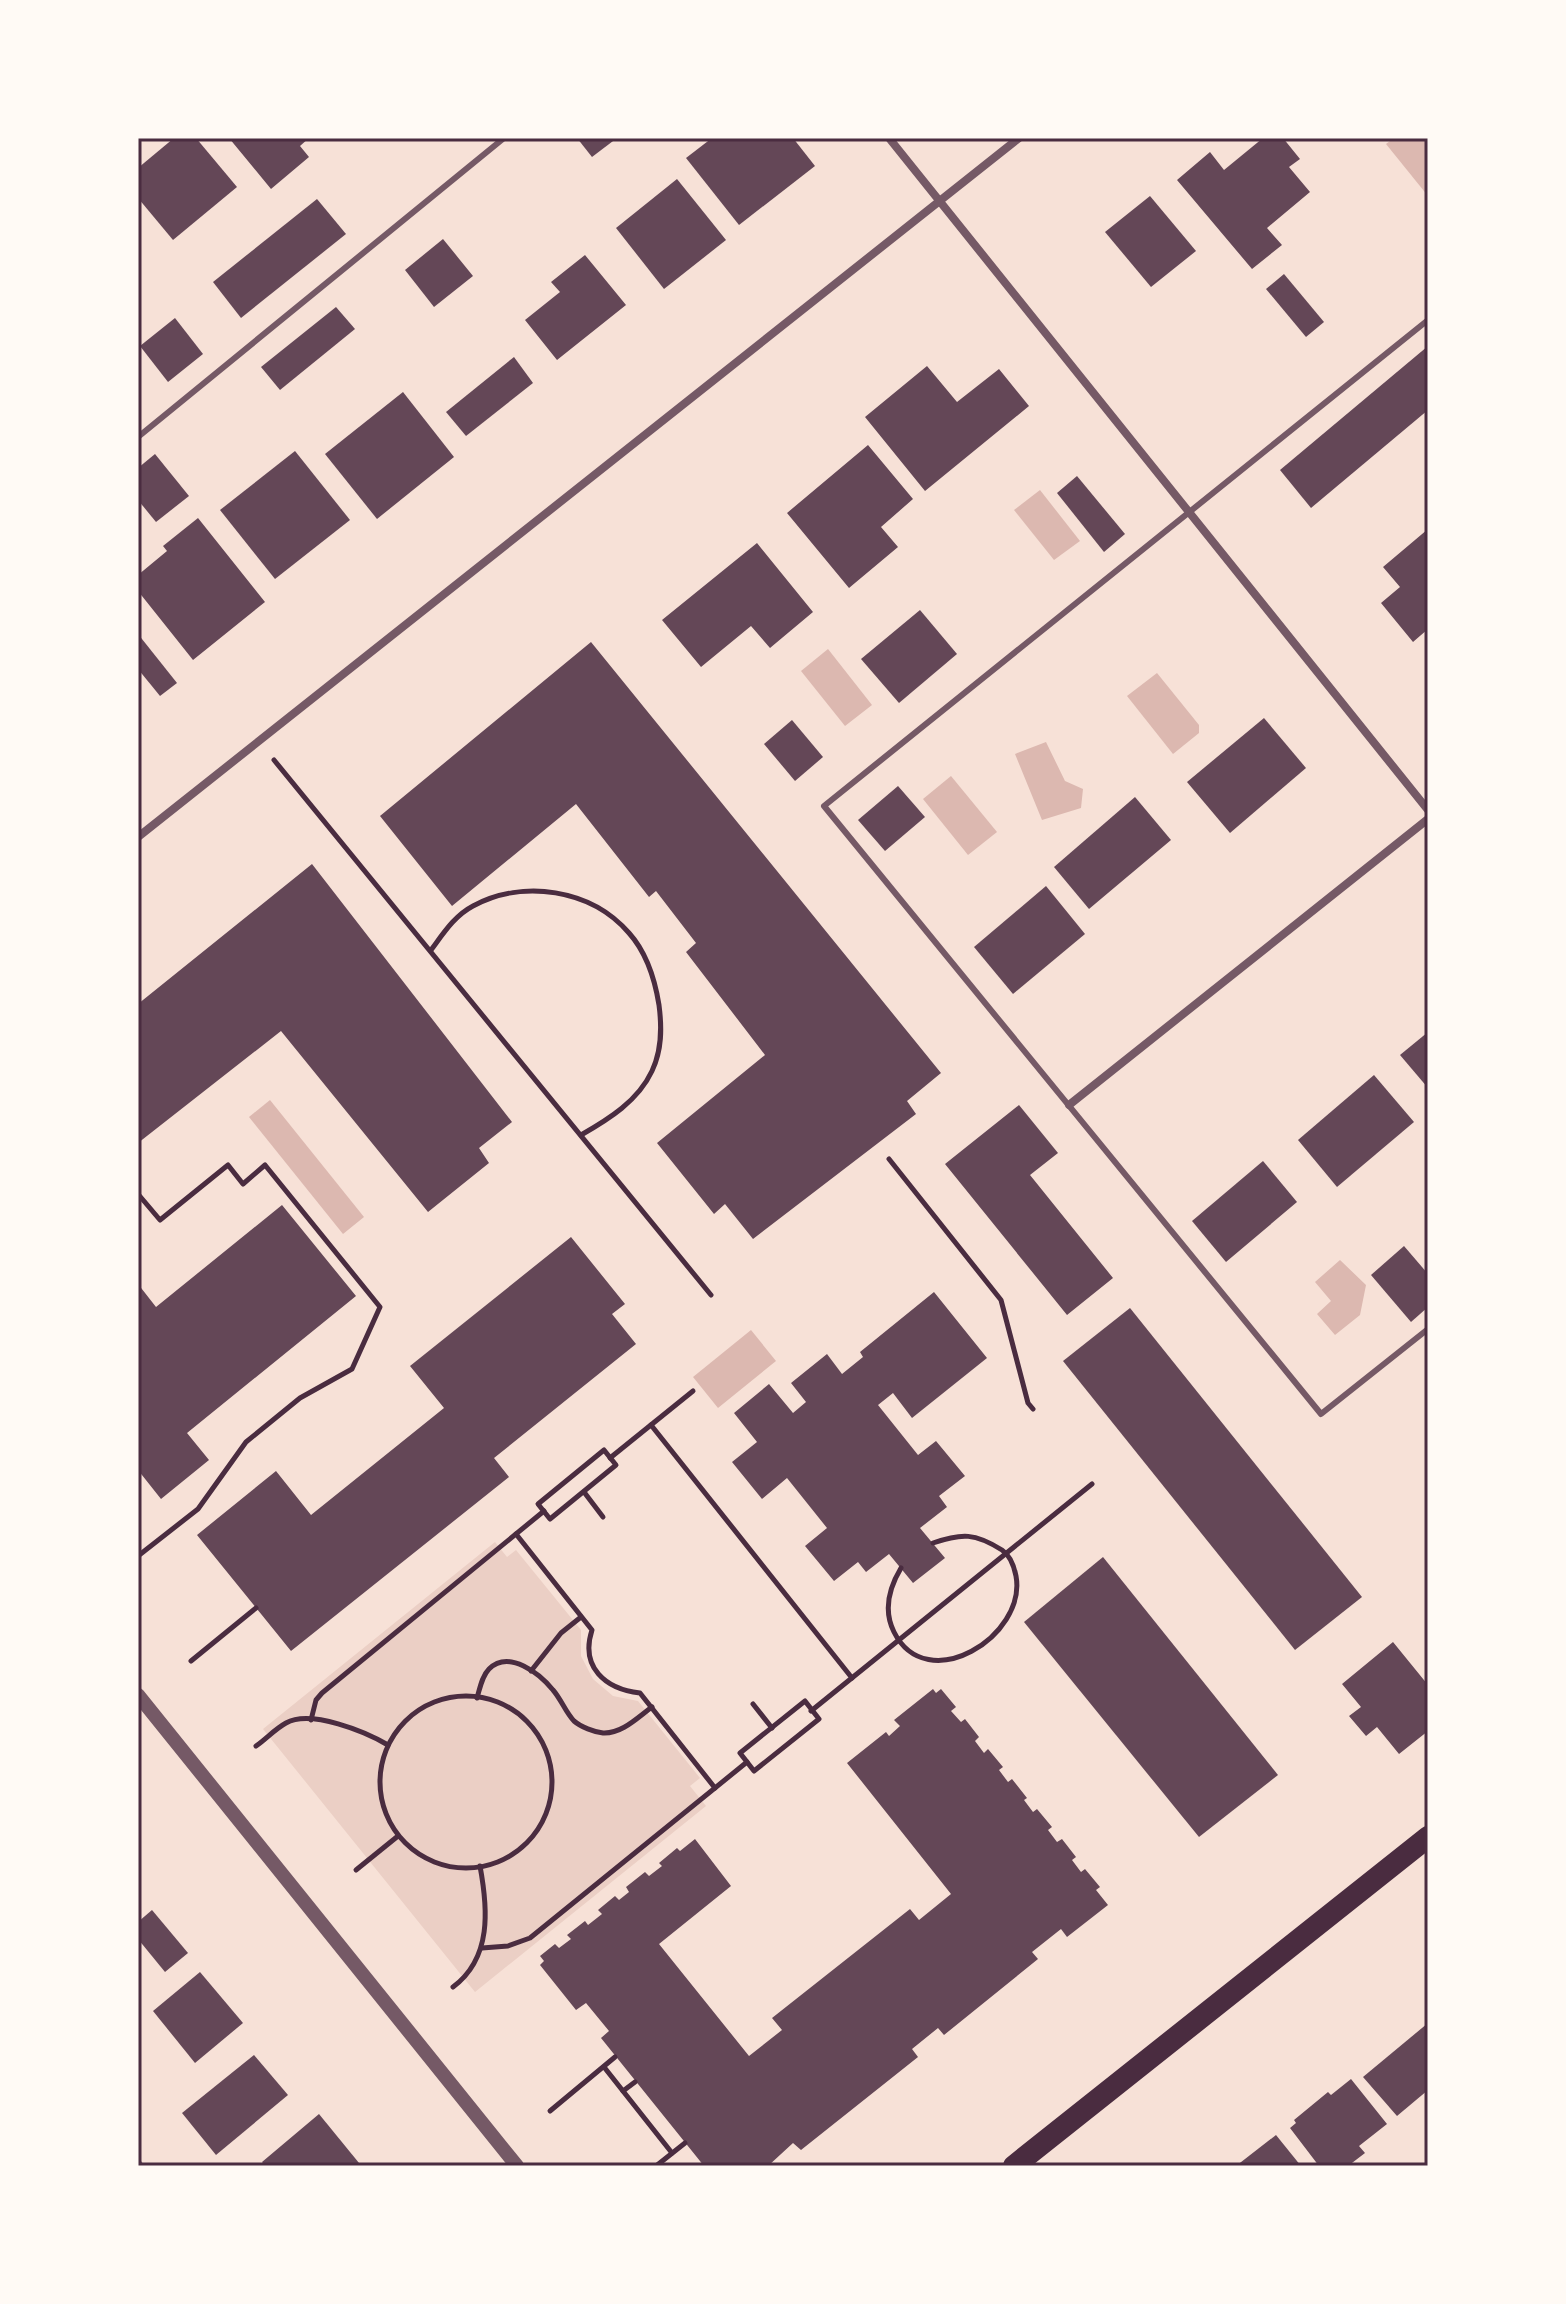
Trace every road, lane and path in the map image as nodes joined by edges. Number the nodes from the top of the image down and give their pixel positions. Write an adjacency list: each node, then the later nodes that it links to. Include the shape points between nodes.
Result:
1 (504, 138): 6 (lane)
2 (889, 138): 4 (street)
3 (1019, 138): 4 (street)
4 (939, 202): 7 (street); 8 (street)
5 (1428, 320): 7 (lane)
6 (138, 437)
7 (1189, 513): 9 (street); 13 (lane, via 824,806)
8 (258, 741): 11 (street); 12 (path)
9 (1428, 810)
10 (1428, 819): 13 (street)
11 (138, 837)
12 (431, 950): 14 (path); 14 (path, via 471,907 519,892 575,898 629,933 654,976 662,1028 659,1053 651,1073 623,1109)
13 (1069, 1105): 18 (lane, via 1321,1414)
14 (581, 1135): 17 (path)
15 (889, 1159): 20 (path, via 1001,1300)
16 (138, 1194): 30 (path, via 160,1220 228,1165 243,1184 265,1165 380,1307 352,1369 300,1398 246,1442 198,1509)
17 (711, 1295)
18 (1428, 1329)
19 (693, 1391): 21 (path)
20 (1033, 1409)
21 (651, 1425): 22 (path); 37 (path)
22 (610, 1458): 24 (path, via 616,1465); 25 (path, via 604,1450 538,1504)
23 (1092, 1484): 29 (path)
24 (584, 1492): 25 (path, via 550,1519); 26 (path)
25 (544, 1511): 27 (path)
26 (603, 1517)
27 (516, 1534): 33 (path); 43 (path, via 322,1693)
28 (933, 1543): 29 (path, via 955,1535 976,1536)
29 (1007, 1553): 34 (path); 34 (path, via 1018,1587 1014,1606 978,1648 949,1660 927,1660)
30 (138, 1556)
31 (901, 1568): 34 (path, via 887,1605)
32 (256, 1608): 35 (path)
33 (581, 1617): 36 (path); 41 (path, via 592,1630 589,1659 598,1674 640,1693)
34 (898, 1641): 37 (path)
35 (191, 1661)
36 (531, 1671): 39 (path, via 497,1663 488,1670); 41 (path, via 551,1687 573,1721 590,1730 605,1734 625,1728)
37 (852, 1678): 42 (path)
38 (138, 1695): 62 (street)
39 (477, 1698): 45 (path, via 428,1705 397,1729); 51 (path, via 498,1703 533,1728 545,1748 553,1791 536,1832 519,1850)
40 (753, 1704): 44 (path)
41 (652, 1707): 48 (path)
42 (811, 1711): 44 (path, via 805,1701); 47 (path, via 819,1719 754,1771)
43 (311, 1720): 45 (path, via 358,1729); 46 (path, via 289,1721)
44 (772, 1728): 47 (path, via 740,1753)
45 (388, 1745): 49 (path, via 380,1789)
46 (256, 1746)
47 (747, 1762): 48 (path)
48 (715, 1788): 53 (path, via 530,1938)
49 (398, 1836): 51 (path, via 434,1862); 52 (path)
50 (1428, 1837): 64 (highway)
51 (480, 1866): 53 (path, via 487,1901)
52 (356, 1870)
53 (482, 1948): 54 (path, via 464,1979)
54 (453, 1987)
55 (615, 2057): 56 (path)
56 (604, 2067): 58 (path); 59 (path)
57 (635, 2082): 58 (path)
58 (623, 2091): 61 (path)
59 (550, 2111)
60 (685, 2143): 61 (path)
61 (672, 2153): 63 (path)
62 (517, 2166)
63 (656, 2166)
64 (1014, 2166)

